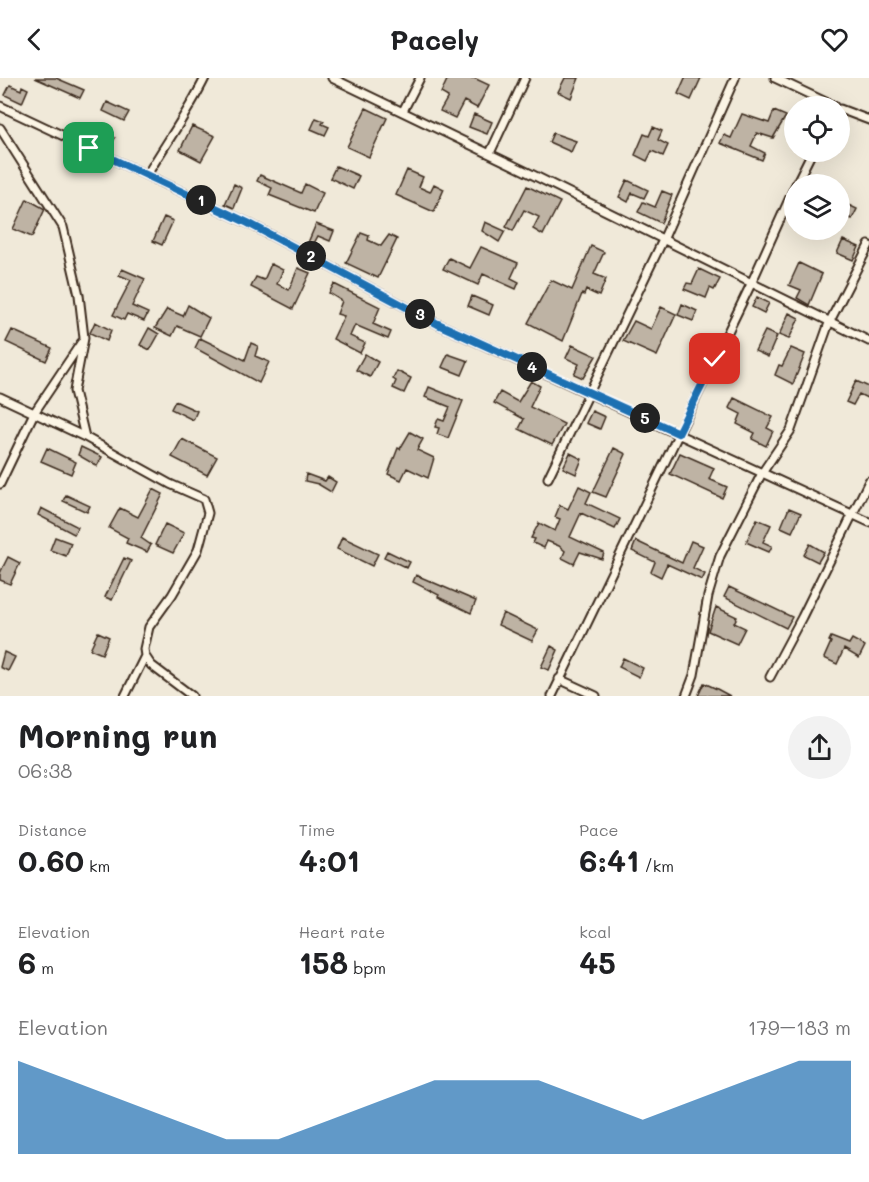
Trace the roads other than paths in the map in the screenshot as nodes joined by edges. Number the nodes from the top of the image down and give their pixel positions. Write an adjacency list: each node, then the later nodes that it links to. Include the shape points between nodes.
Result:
1 (205, 78): 14 (street)
2 (332, 78): 9 (street)
3 (420, 78): 9 (street)
4 (525, 78): 13 (street)
5 (735, 78): 16 (street)
6 (775, 78): 7 (street)
7 (813, 96)
8 (0, 106): 14 (street)
9 (403, 111): 13 (street)
10 (850, 113): 11 (street)
11 (869, 120)
12 (0, 128): 20 (street, via 63,226)
13 (490, 153): 16 (street)
14 (147, 175): 22 (street, via 248,223 438,324)
15 (784, 210): 18 (street)
16 (663, 240): 18 (street); 22 (street)
17 (869, 245): 19 (street)
18 (751, 284): 19 (street); 25 (street)
19 (829, 323): 21 (street); 27 (street, via 791,430)
20 (84, 338): 24 (street); 26 (street, via 74,391)
21 (869, 341)
22 (590, 393): 25 (street); 28 (street)
23 (0, 397): 24 (street)
24 (34, 413): 26 (street); 30 (street)
25 (678, 433): 27 (street); 35 (street)
26 (85, 437): 33 (street, via 204,499 208,513 198,550 149,627)
27 (762, 473): 31 (street); 40 (street, via 720,555)
28 (548, 478)
29 (869, 481): 31 (street)
30 (0, 484)
31 (852, 515): 32 (street); 34 (street)
32 (869, 522)
33 (145, 656): 36 (street); 37 (street)
34 (770, 677)
35 (559, 679): 38 (street); 39 (street)
36 (125, 696)
37 (192, 696)
38 (552, 696)
39 (596, 696)
40 (686, 696)

